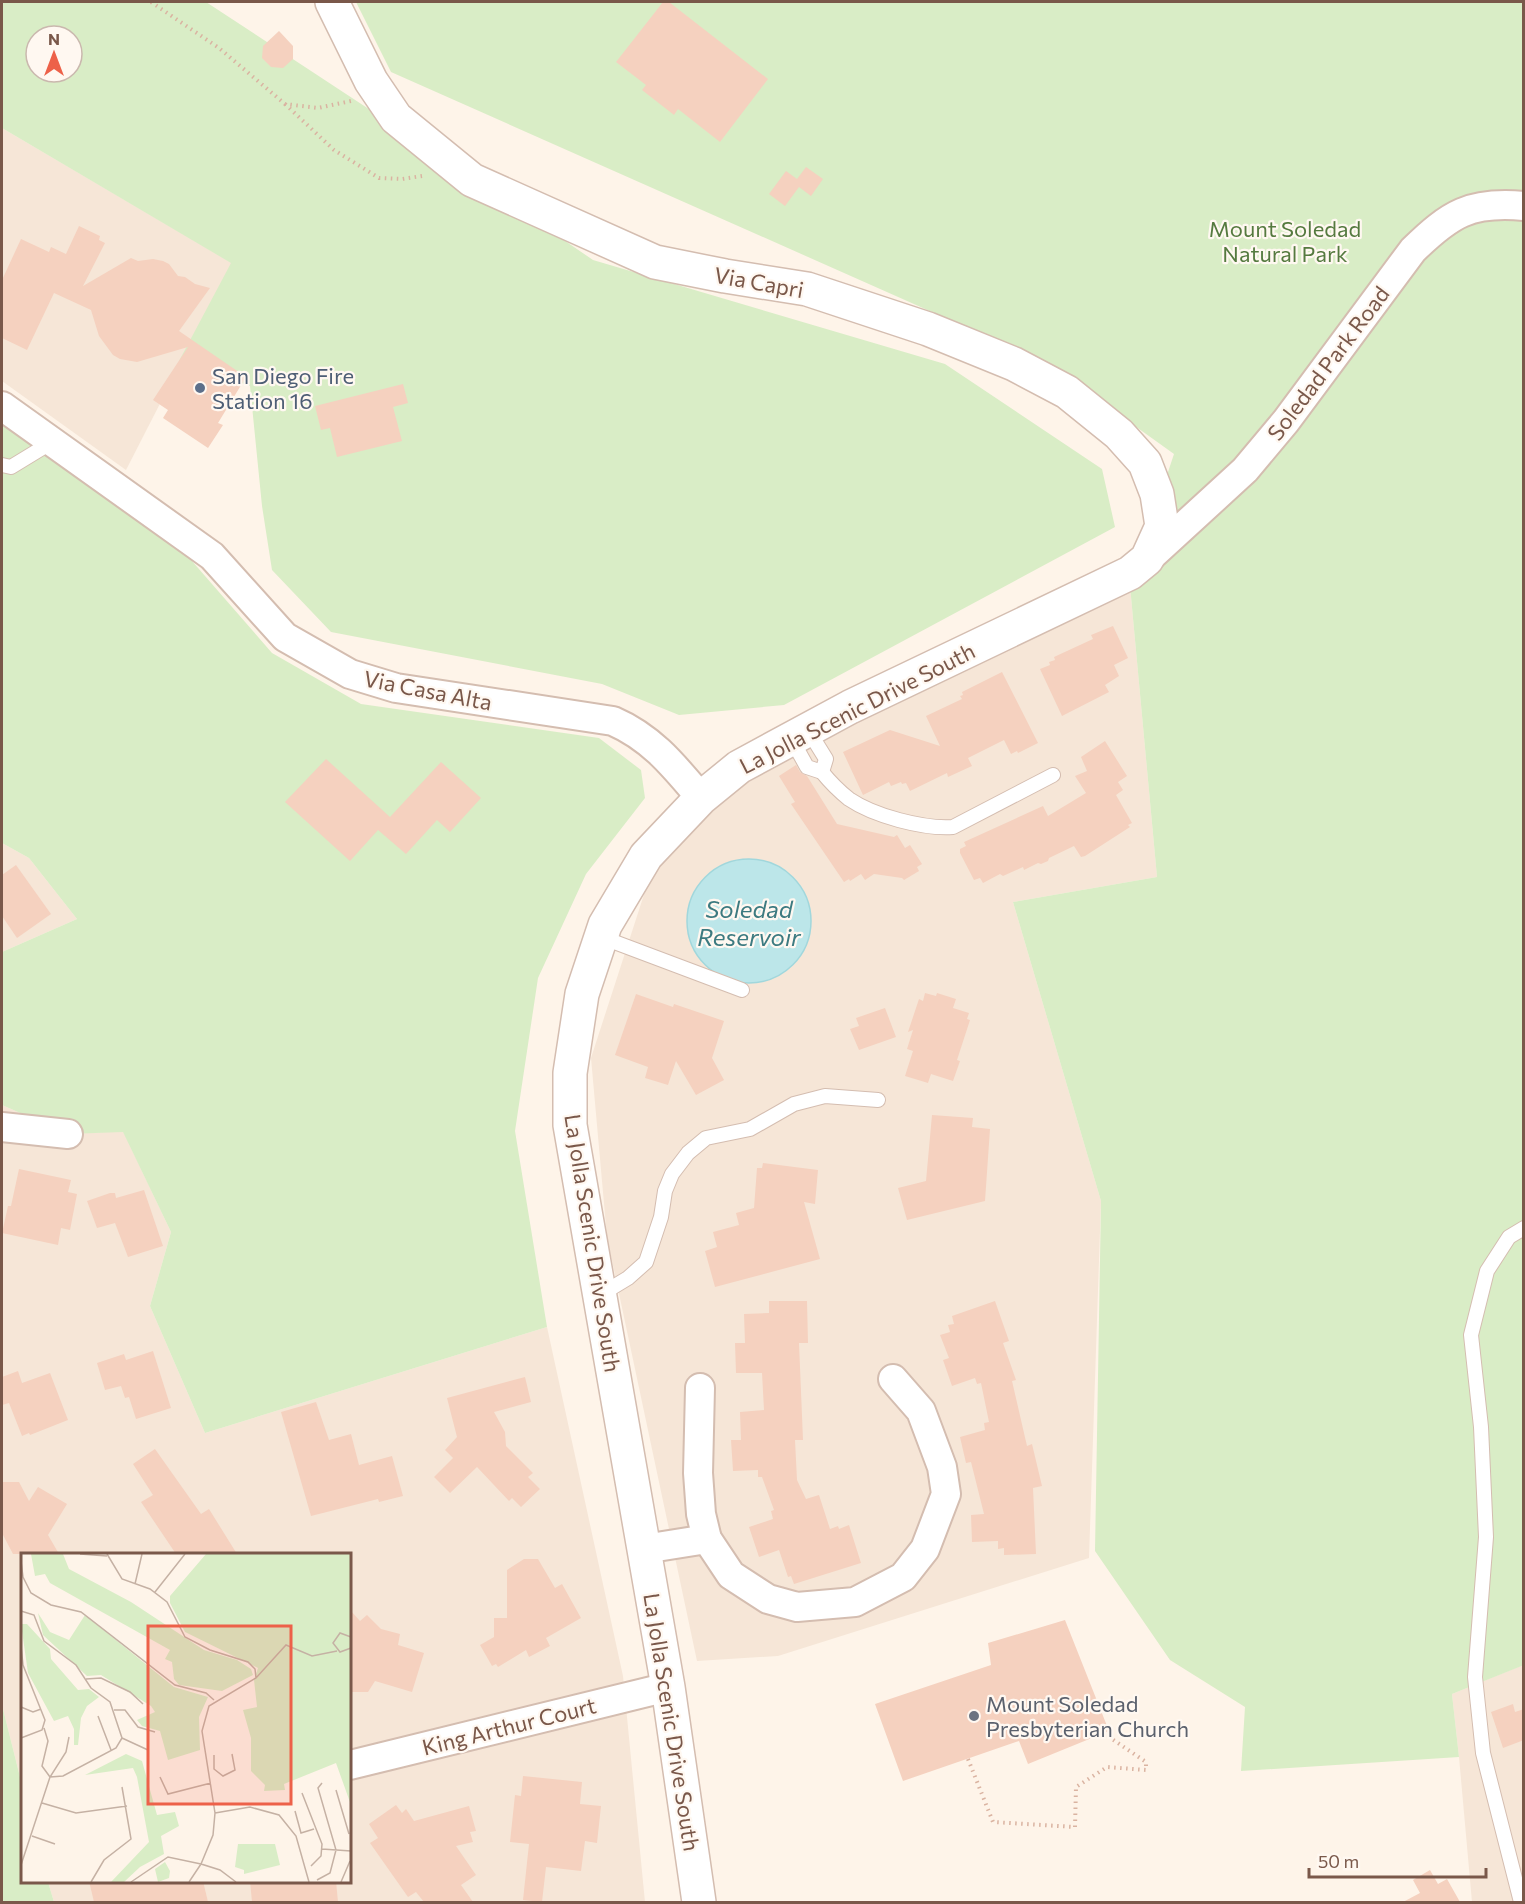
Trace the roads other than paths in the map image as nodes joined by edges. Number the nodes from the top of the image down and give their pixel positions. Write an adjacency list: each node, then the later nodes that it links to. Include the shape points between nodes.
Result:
1 (332, 2): 6 (street, Via Capri, via 370,81 396,118 472,180 655,262 807,289 928,329 1014,364 1067,392 1119,434 1145,463 1158,494 1162,526)
2 (1524, 206): 6 (street, Soledad Park Road, via 1474,207 1438,225 1413,250 1245,470)
3 (2, 406): 4 (street, Via Casa Alta)
4 (52, 442): 5 (lane, via 11,466); 10 (street, Via Casa Alta, via 212,556 285,637 350,674 396,688 613,721 633,730 666,756)
5 (2, 465)
6 (1147, 559): 7 (street, La Jolla Scenic Drive South, via 1130,573)
7 (801, 734): 8 (lane, via 813,738 826,759); 8 (lane, via 796,749 807,767); 10 (street, La Jolla Scenic Drive South, via 739,767)
8 (822, 772): 9 (lane, via 861,806 912,824 938,828 953,827)
9 (1053, 775)
10 (701, 798): 11 (street, La Jolla Scenic Drive South, via 645,856)
11 (601, 938): 12 (lane); 17 (street, La Jolla Scenic Drive South, via 582,994 570,1073 570,1125)
12 (742, 990)
13 (878, 1100): 17 (lane, via 825,1096 794,1104 750,1129 706,1138 672,1174 646,1262)
14 (2, 1127): 15 (street)
15 (68, 1134)
16 (1524, 1228): 25 (lane, via 1509,1237 1487,1271 1471,1335 1481,1427 1486,1537 1475,1677 1483,1753)
17 (600, 1295): 21 (street, La Jolla Scenic Drive South)
18 (893, 1379): 20 (street, via 921,1411 942,1467 946,1494 925,1550 903,1577 855,1602 797,1607 768,1599 731,1575)
19 (700, 1388): 20 (street, via 698,1473)
20 (707, 1539): 21 (street)
21 (644, 1549): 22 (street, La Jolla Scenic Drive South)
22 (668, 1687): 23 (street, King Arthur Court); 24 (street, La Jolla Scenic Drive South)
23 (351, 1765)
24 (699, 1902)
25 (1521, 1902)

